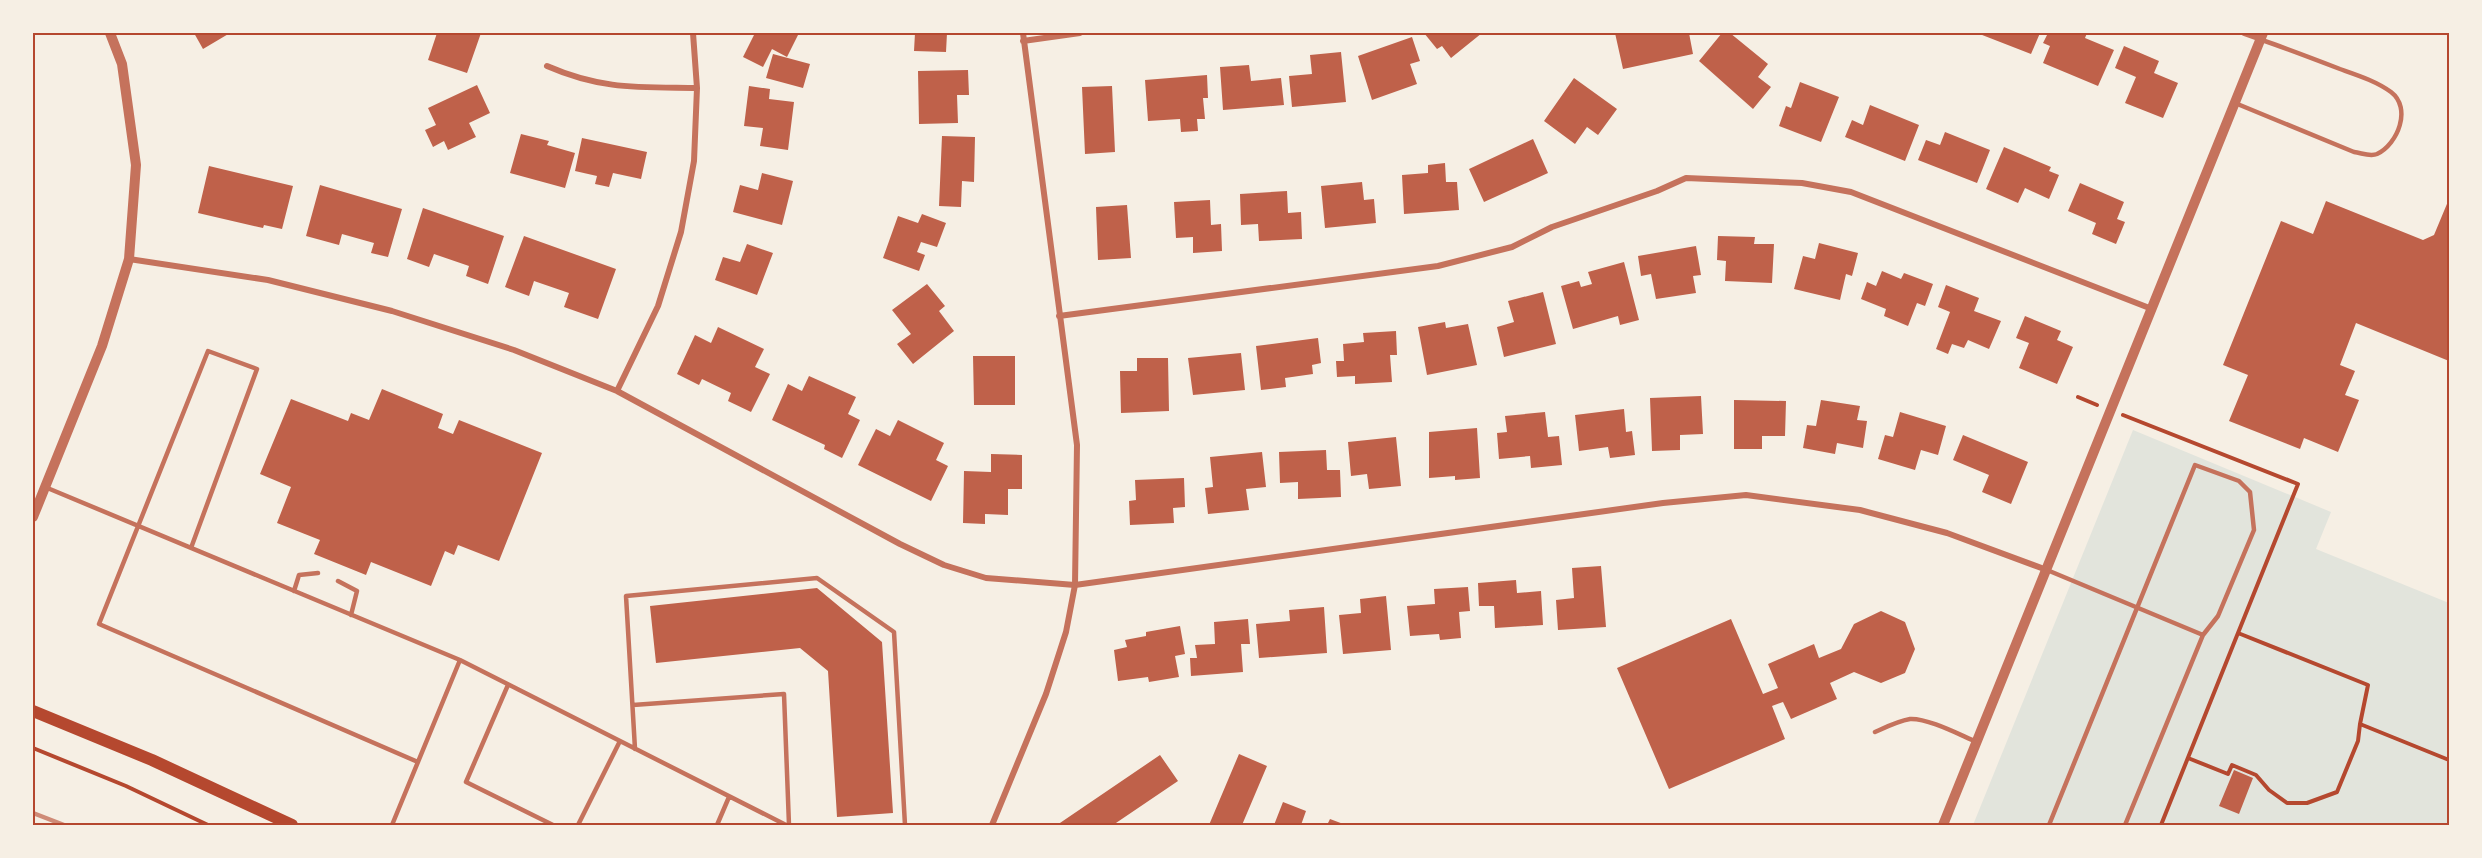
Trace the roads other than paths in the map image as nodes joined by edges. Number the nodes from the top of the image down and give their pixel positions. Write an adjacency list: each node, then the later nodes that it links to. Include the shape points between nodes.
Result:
1 (110, 33): 11 (street, via 122,64 136,165)
2 (693, 33): 9 (street)
3 (1023, 33): 7 (street)
4 (1080, 33): 7 (street)
5 (2244, 33): 6 (street)
6 (2262, 36): 10 (street); 10 (lane, via 2393,94 2402,110 2400,128 2390,145 2371,155 2354,152)
7 (1023, 41): 13 (street)
8 (547, 66): 9 (street, via 576,78 619,87)
9 (697, 88): 14 (street, via 694,161 681,232 658,306)
10 (2235, 103): 12 (street)
11 (129, 259): 14 (street, via 268,280 392,311 514,350); 15 (street, via 102,346)
12 (2152, 309): 13 (street, via 1851,192 1802,183 1686,178 1552,227 1512,247 1447,264); 19 (street)
13 (1059, 316): 22 (street, via 1077,446)
14 (617, 392): 22 (street, via 944,565 986,578)
15 (45, 487): 16 (street); 17 (lane)
16 (33, 517)
17 (137, 525): 18 (lane); 18 (lane, via 208,351 257,369); 35 (lane, via 99,624)
18 (191, 548): 23 (lane)
19 (2047, 570): 22 (street, via 1898,519 1746,495 1663,503); 24 (lane); 33 (street)
20 (318, 573): 23 (lane, via 299,575)
21 (338, 581): 25 (lane, via 357,591)
22 (1076, 585): 44 (street, via 1046,694)
23 (294, 591): 25 (lane)
24 (2136, 607): 26 (lane); 26 (lane, via 2195,465 2239,481 2250,492 2254,530 2218,616); 46 (lane)
25 (351, 615): 27 (lane)
26 (2203, 635): 47 (lane)
27 (460, 660): 28 (lane); 35 (lane)
28 (508, 685): 32 (lane); 39 (lane, via 466,782)
29 (633, 705): 34 (lane); 42 (lane, via 783,694); 43 (lane, via 626,596 817,578 894,632)
30 (33, 711): 37 (main road, via 152,760)
31 (1875, 732): 33 (lane, via 1913,719)
32 (620, 741): 34 (lane); 40 (lane)
33 (1977, 742): 45 (street)
34 (635, 749): 36 (lane)
35 (418, 762): 38 (lane)
36 (729, 797): 41 (lane); 42 (lane)
37 (292, 825)
38 (392, 825)
39 (554, 825)
40 (578, 825)
41 (717, 825)
42 (787, 825)
43 (905, 825)
44 (992, 825)
45 (1943, 825)
46 (2049, 825)
47 (2126, 825)

